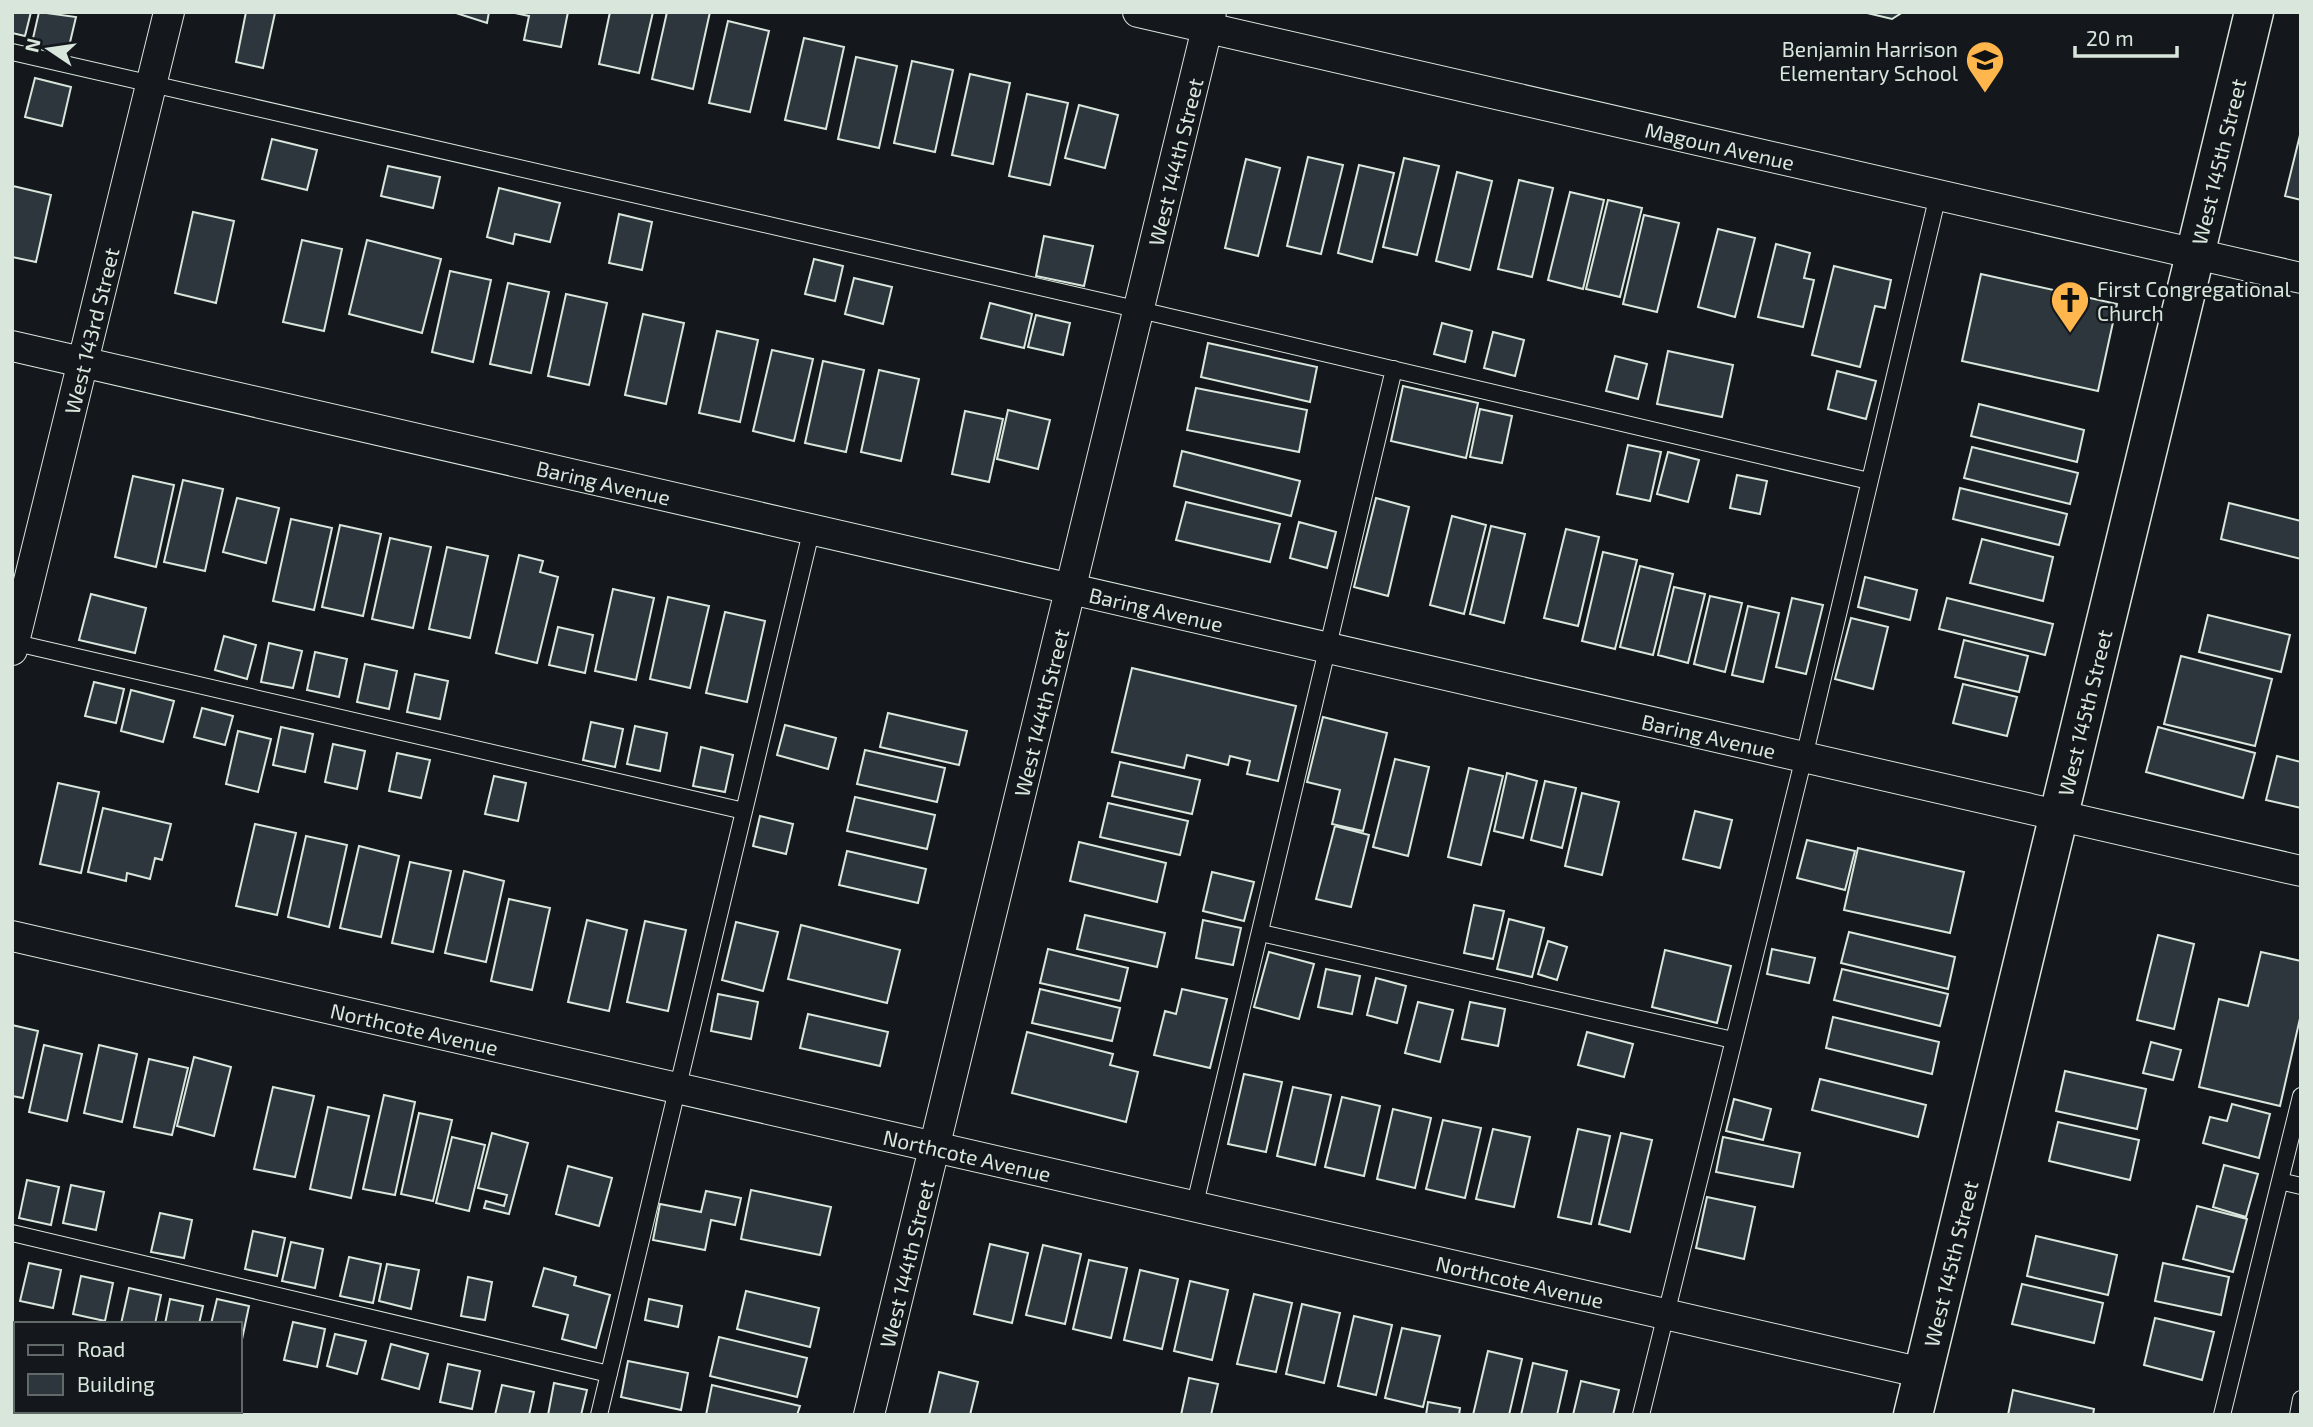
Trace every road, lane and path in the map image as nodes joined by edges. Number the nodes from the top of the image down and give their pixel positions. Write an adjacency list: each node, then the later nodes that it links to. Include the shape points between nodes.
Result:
1 (169, 12): 6 (street, West 143rd Street)
2 (1138, 12): 4 (street, Magoun Avenue)
3 (2254, 12): 8 (street, West 145th Street)
4 (1209, 20): 7 (street, Magoun Avenue); 10 (street, West 144th Street)
5 (12, 52): 6 (lane)
6 (152, 84): 10 (lane); 12 (street, West 143rd Street)
7 (1938, 195): 8 (street, Magoun Avenue); 14 (lane)
8 (2196, 254): 9 (street, Magoun Avenue); 21 (street, West 145th Street)
9 (2301, 278)
10 (1140, 310): 13 (lane); 16 (street, West 144th Street)
11 (12, 346): 12 (street, Baring Avenue)
12 (83, 362): 15 (street, Baring Avenue); 17 (street, West 143rd Street)
13 (1394, 369): 14 (lane); 18 (lane)
14 (1869, 481): 19 (lane)
15 (812, 528): 16 (street, Baring Avenue); 20 (lane)
16 (1073, 587): 18 (street, Baring Avenue); 28 (street, West 144th Street)
17 (13, 645): 20 (lane)
18 (1327, 646): 19 (street, Baring Avenue); 23 (lane)
19 (1804, 757): 21 (street, Baring Avenue); 25 (lane)
20 (744, 811): 26 (lane)
21 (2059, 816): 22 (street, Baring Avenue); 34 (street, West 145th Street)
22 (2301, 871)
23 (1261, 933): 25 (lane); 31 (lane)
24 (12, 936): 26 (street, Northcote Avenue)
25 (1733, 1040): 33 (lane)
26 (678, 1090): 28 (street, Northcote Avenue); 35 (lane)
27 (2301, 1096): 29 (lane)
28 (934, 1149): 31 (street, Northcote Avenue); 38 (street, West 144th Street)
29 (2280, 1181): 30 (lane); 41 (lane)
30 (2301, 1186)
31 (1194, 1208): 33 (street, Northcote Avenue)
32 (12, 1233): 35 (lane)
33 (1665, 1315): 34 (street, Northcote Avenue); 39 (lane)
34 (1923, 1373): 40 (street, West 145th Street)
35 (609, 1374): 37 (lane)
36 (2301, 1399): 42 (lane)
37 (599, 1415)
38 (869, 1415)
39 (1641, 1415)
40 (1913, 1415)
41 (2222, 1415)
42 (2298, 1415)

